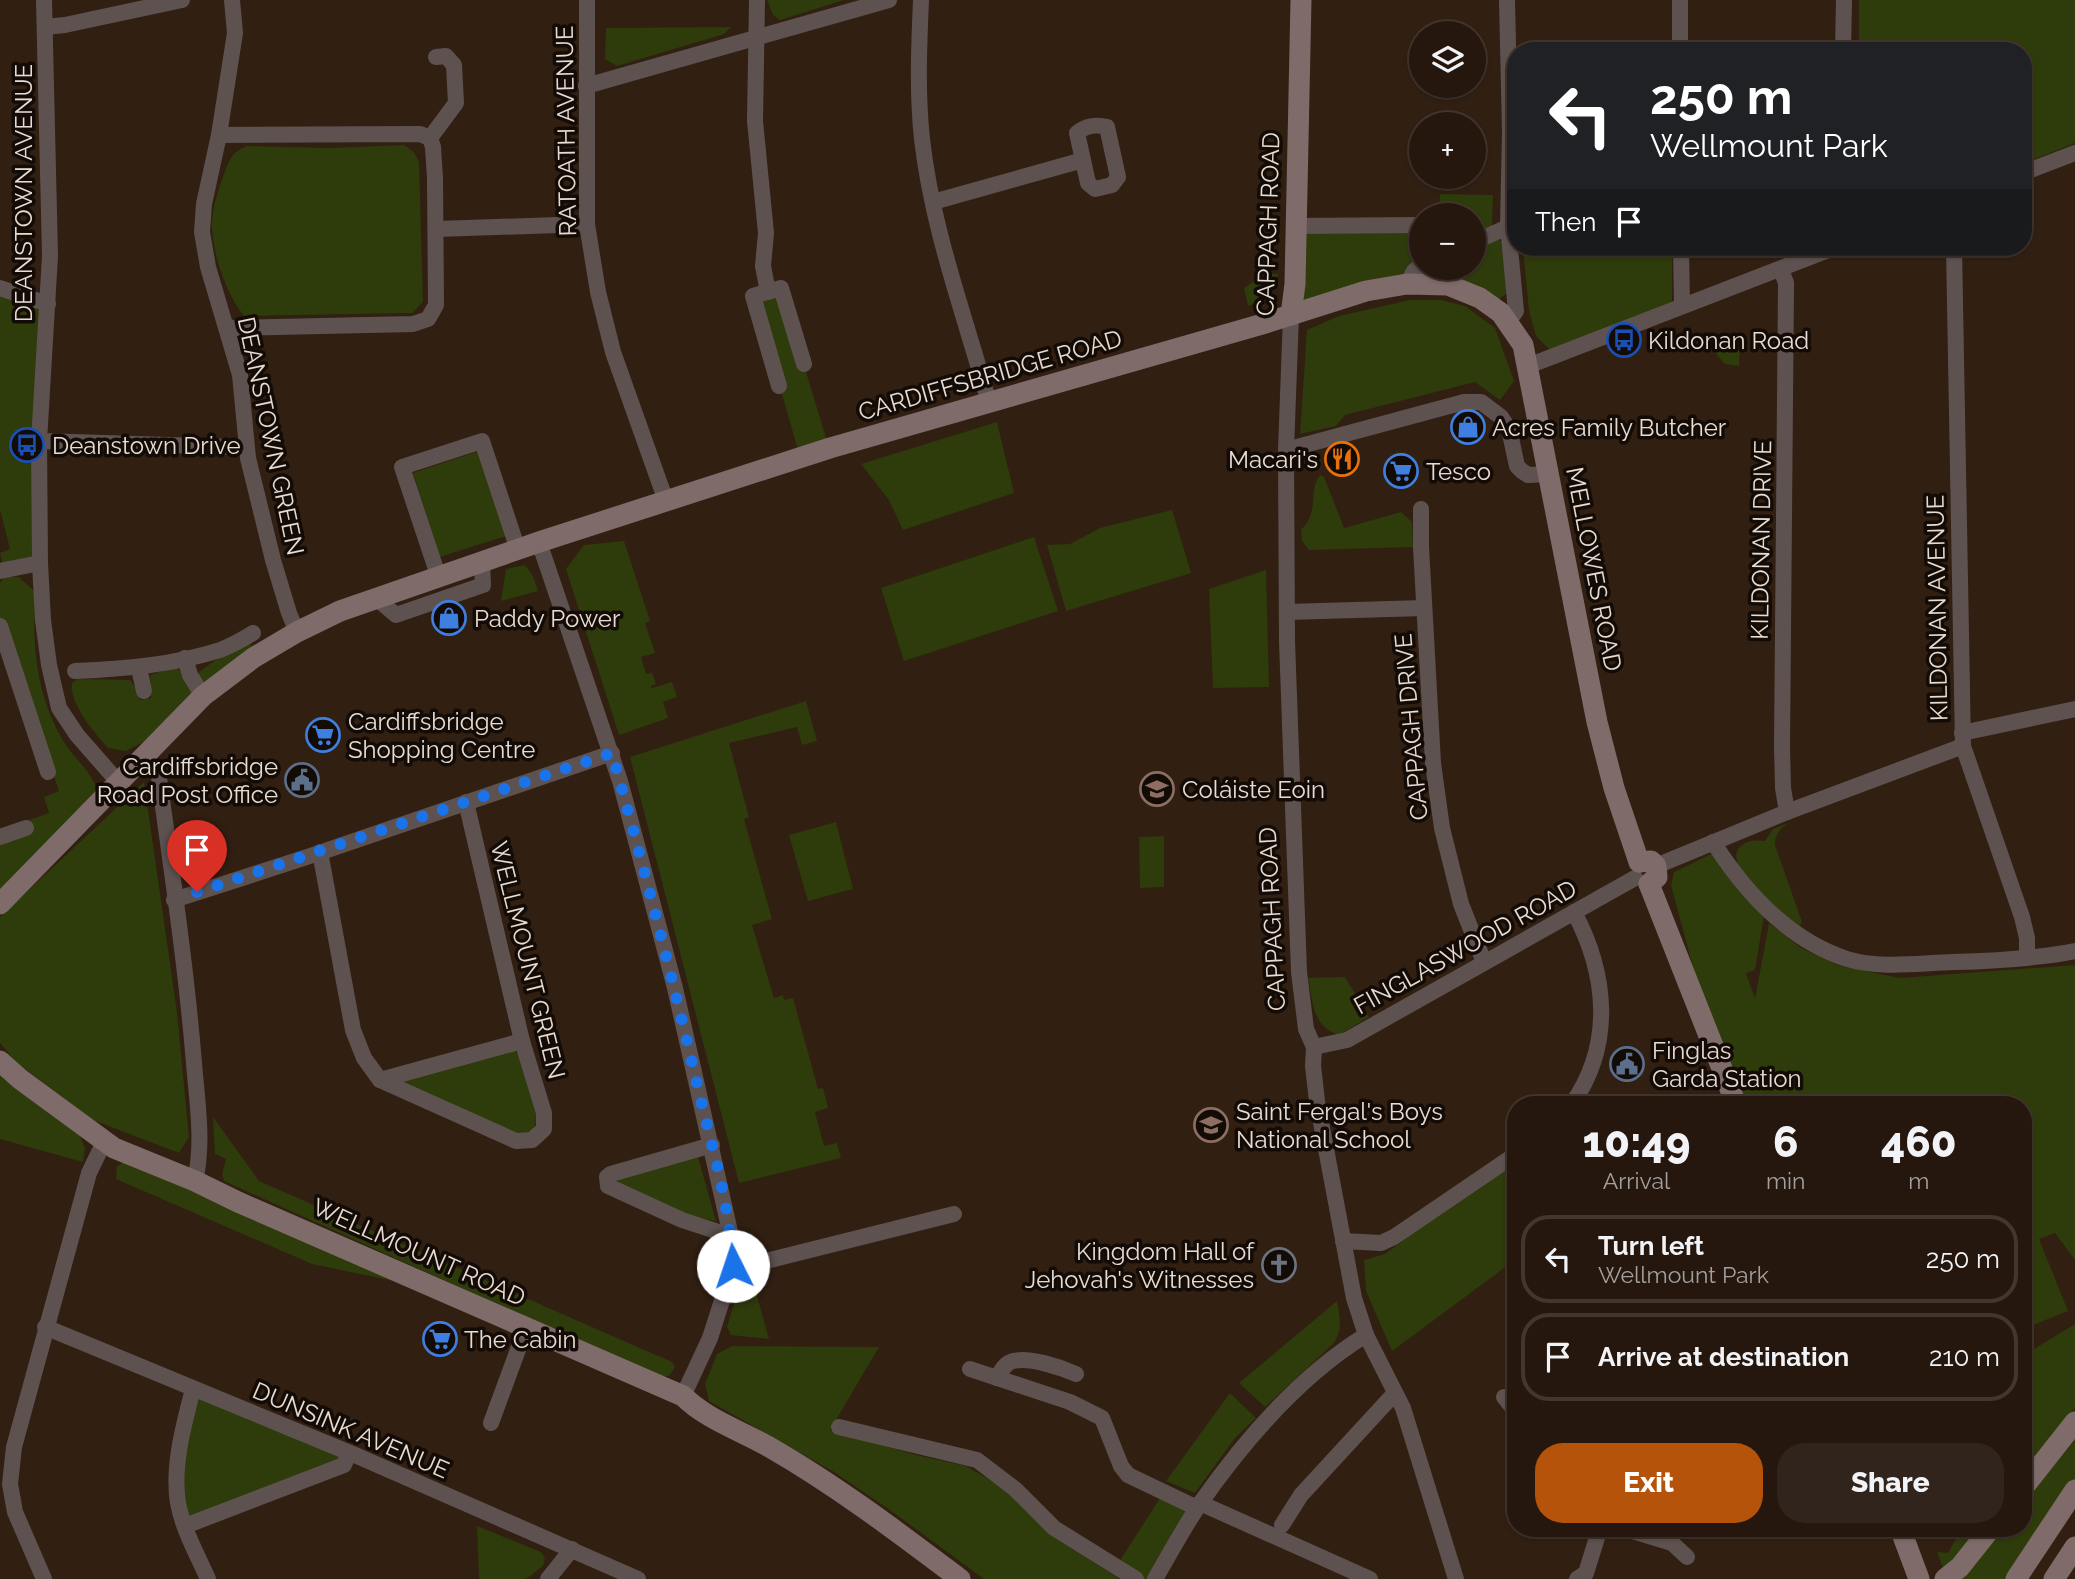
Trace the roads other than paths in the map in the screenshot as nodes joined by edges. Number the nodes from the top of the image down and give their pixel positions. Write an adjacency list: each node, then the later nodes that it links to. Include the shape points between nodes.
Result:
1 (44, 0): 12 (street, DEANSTOWN AVENUE)
2 (182, 0): 12 (street)
3 (232, 0): 19 (street, DEANSTOWN GREEN, via 235,33)
4 (587, 0): 18 (street, RATOATH AVENUE)
5 (757, 0): 13 (street)
6 (889, 0): 13 (street)
7 (921, 0): 24 (street, via 918,89)
8 (1301, 0): 27 (main road, CAPPAGH ROAD)
9 (1507, 0): 14 (street)
10 (1680, 0): 15 (street)
11 (1844, 0): 16 (street)
12 (45, 27): 41 (street, DEANSTOWN AVENUE)
13 (758, 37): 18 (street); 39 (street, via 755,121)
14 (1508, 42)
15 (1680, 42)
16 (1843, 42)
17 (436, 57): 20 (street, via 446,57 454,65 456,103)
18 (586, 86): 25 (street, RATOATH AVENUE)
19 (219, 135): 20 (street, via 420,134); 45 (street, DEANSTOWN GREEN, via 202,232)
20 (430, 138): 29 (street)
21 (2075, 153): 23 (street)
22 (1083, 160): 24 (street)
23 (2032, 170)
24 (933, 202): 49 (street)
25 (587, 224): 29 (street); 54 (street, RATOATH AVENUE, via 613,352)
26 (1409, 225): 27 (street)
27 (1295, 226): 43 (main road, CAPPAGH ROAD)
28 (1507, 227): 30 (street)
29 (437, 229): 45 (street, via 436,305 428,318 414,324)
30 (1486, 237)
31 (1511, 256): 44 (street, via 1516,311)
32 (1681, 256): 42 (street)
33 (1814, 256): 35 (street)
34 (1954, 256): 74 (street, KILDONAN AVENUE)
35 (1781, 269): 42 (street); 80 (street, KILDONAN DRIVE, via 1786,283 1782,748)
36 (1409, 280): 37 (street)
37 (1407, 284): 40 (main road, CARDIFFSBRIDGE ROAD, via 1448,285); 43 (main road, CARDIFFSBRIDGE ROAD, via 1366,291)
38 (0, 288): 41 (street)
39 (768, 292): 46 (street, via 781,288); 48 (street, via 753,296)
40 (1480, 298): 44 (main road, MELLOWES ROAD)
41 (48, 304): 50 (street, DEANSTOWN AVENUE)
42 (1682, 306): 47 (street)
43 (1291, 315): 49 (main road, CARDIFFSBRIDGE ROAD); 52 (street, CAPPAGH ROAD)
44 (1508, 322): 47 (main road, MELLOWES ROAD, via 1523,345)
45 (227, 328): 66 (street, DEANSTOWN GREEN, via 240,376 248,458 273,560)
46 (804, 364)
47 (1528, 366): 53 (main road, MELLOWES ROAD)
48 (779, 386)
49 (989, 403): 54 (main road, CARDIFFSBRIDGE ROAD)
50 (39, 440): 51 (street); 59 (street, DEANSTOWN AVENUE)
51 (233, 447)
52 (1286, 450): 53 (street, via 1464,402 1481,402 1509,429 1517,466 1528,475); 64 (street, CAPPAGH ROAD)
53 (1549, 474): 85 (main road, MELLOWES ROAD, via 1597,722 1614,788)
54 (666, 501): 56 (main road, CARDIFFSBRIDGE ROAD)
55 (1421, 509): 63 (street, CAPPAGH DRIVE)
56 (539, 542): 57 (main road, CARDIFFSBRIDGE ROAD); 75 (street)
57 (518, 550): 58 (main road, CARDIFFSBRIDGE ROAD); 61 (street, via 482,441 402,467)
58 (482, 562): 61 (main road, CARDIFFSBRIDGE ROAD); 62 (street, via 483,585 396,615)
59 (40, 563): 60 (street); 78 (street, DEANSTOWN AVENUE, via 48,665 59,708)
60 (0, 571)
61 (439, 578): 62 (main road, CARDIFFSBRIDGE ROAD)
62 (376, 598): 66 (main road, CARDIFFSBRIDGE ROAD)
63 (1424, 608): 64 (street, CAPPAGH DRIVE); 91 (street, CAPPAGH DRIVE, via 1433,763 1442,828 1461,904)
64 (1287, 612): 93 (street, CAPPAGH ROAD, via 1298,972 1306,1029)
65 (0, 626): 77 (street)
66 (298, 632): 72 (main road, CARDIFFSBRIDGE ROAD, via 253,658)
67 (253, 633): 68 (street, via 222,650)
68 (185, 659): 69 (street); 72 (street)
69 (139, 668): 70 (street); 71 (street)
70 (75, 671)
71 (144, 691)
72 (204, 696): 78 (main road, CARDIFFSBRIDGE ROAD)
73 (2075, 709): 74 (street, FINGLASWOOD ROAD)
74 (1962, 739): 80 (street, FINGLASWOOD ROAD); 90 (street, KILDONAN AVENUE, via 2022,917)
75 (612, 753): 79 (street); 99 (street)
76 (158, 770): 86 (street)
77 (48, 772)
78 (119, 783): 87 (main road, CARDIFFSBRIDGE ROAD)
79 (466, 802): 84 (street); 92 (street, WELLMOUNT GREEN)
80 (1787, 812): 83 (street, FINGLASWOOD ROAD)
81 (26, 828): 82 (street)
82 (0, 837)
83 (1713, 842): 85 (street, FINGLASWOOD ROAD); 90 (street, via 1791,932 1848,959 1909,964)
84 (320, 852): 86 (street); 95 (street, via 353,1030 364,1058)
85 (1645, 872): 88 (street, FINGLASWOOD ROAD); 97 (main road, MELLOWES ROAD)
86 (174, 900): 101 (street, via 198,1105)
87 (0, 904)
88 (1574, 912): 91 (street, FINGLASWOOD ROAD); 96 (street, via 1588,940 1601,987 1594,1063)
89 (2075, 951): 90 (street)
90 (2027, 957)
91 (1484, 961): 93 (street, FINGLASWOOD ROAD, via 1347,1040)
92 (522, 1041): 95 (street); 95 (street, WELLMOUNT GREEN, via 544,1113 544,1129 532,1140 516,1141)
93 (1314, 1047): 104 (street, CAPPAGH ROAD, via 1317,1101)
94 (0, 1061): 98 (main road, WELLMOUNT ROAD)
95 (380, 1080)
96 (1576, 1096)
97 (1733, 1096)
98 (104, 1142): 101 (main road, WELLMOUNT ROAD); 106 (street, via 89,1173)
99 (712, 1145): 103 (street); 103 (street, via 611,1174 608,1186 682,1220)
100 (1507, 1160): 104 (street, via 1394,1237 1381,1243)
101 (195, 1181): 107 (main road, WELLMOUNT ROAD)
102 (954, 1214): 105 (street)
103 (731, 1236): 105 (street)
104 (1343, 1241): 108 (street, CAPPAGH ROAD, via 1353,1298)
105 (733, 1266): 114 (street, via 710,1338)
106 (45, 1327): 112 (street, DUNSINK AVENUE); 121 (street)
107 (526, 1328): 114 (main road, WELLMOUNT ROAD); 118 (street)
108 (1366, 1335): 113 (street, CAPPAGH ROAD); 125 (street, via 1302,1385 1261,1427)
109 (970, 1370): 111 (street)
110 (1076, 1374): 111 (street, via 1056,1365 1012,1361)
111 (997, 1378): 125 (street, via 1070,1402 1102,1418 1128,1475)
112 (193, 1389): 122 (street, DUNSINK AVENUE); 126 (street, via 178,1464 178,1501)
113 (1395, 1394): 127 (street, via 1301,1495); 143 (street, CAPPAGH ROAD, via 1417,1447)
114 (683, 1396): 139 (main road, WELLMOUNT ROAD, via 695,1408 771,1448 863,1506)
115 (1504, 1397): 116 (street)
116 (1507, 1401)
117 (2075, 1422): 123 (main road)
118 (491, 1423)
119 (0, 1427): 121 (street)
120 (839, 1427): 140 (street, via 977,1460 1054,1528)
121 (17, 1431): 135 (street, via 10,1483 13,1503)
122 (349, 1453): 126 (street, via 344,1465); 133 (street, DUNSINK AVENUE)
123 (2032, 1477)
124 (2075, 1490): 147 (main road)
125 (1199, 1505): 141 (street); 142 (street)
126 (185, 1525): 136 (street)
127 (1282, 1525)
128 (1597, 1537): 144 (street, via 1586,1573)
129 (1652, 1537): 134 (street, via 1672,1543)
130 (1903, 1537): 145 (main road)
131 (1984, 1537): 146 (main road)
132 (2075, 1546): 148 (main road)
133 (572, 1549): 137 (street); 138 (street, DUNSINK AVENUE)
134 (1687, 1558)
135 (44, 1579)
136 (208, 1579)
137 (548, 1579)
138 (638, 1579)
139 (960, 1579)
140 (1136, 1579)
141 (1155, 1579)
142 (1370, 1579)
143 (1456, 1579)
144 (1577, 1579)
145 (1919, 1579)
146 (1945, 1579)
147 (2016, 1579)
148 (2054, 1579)

